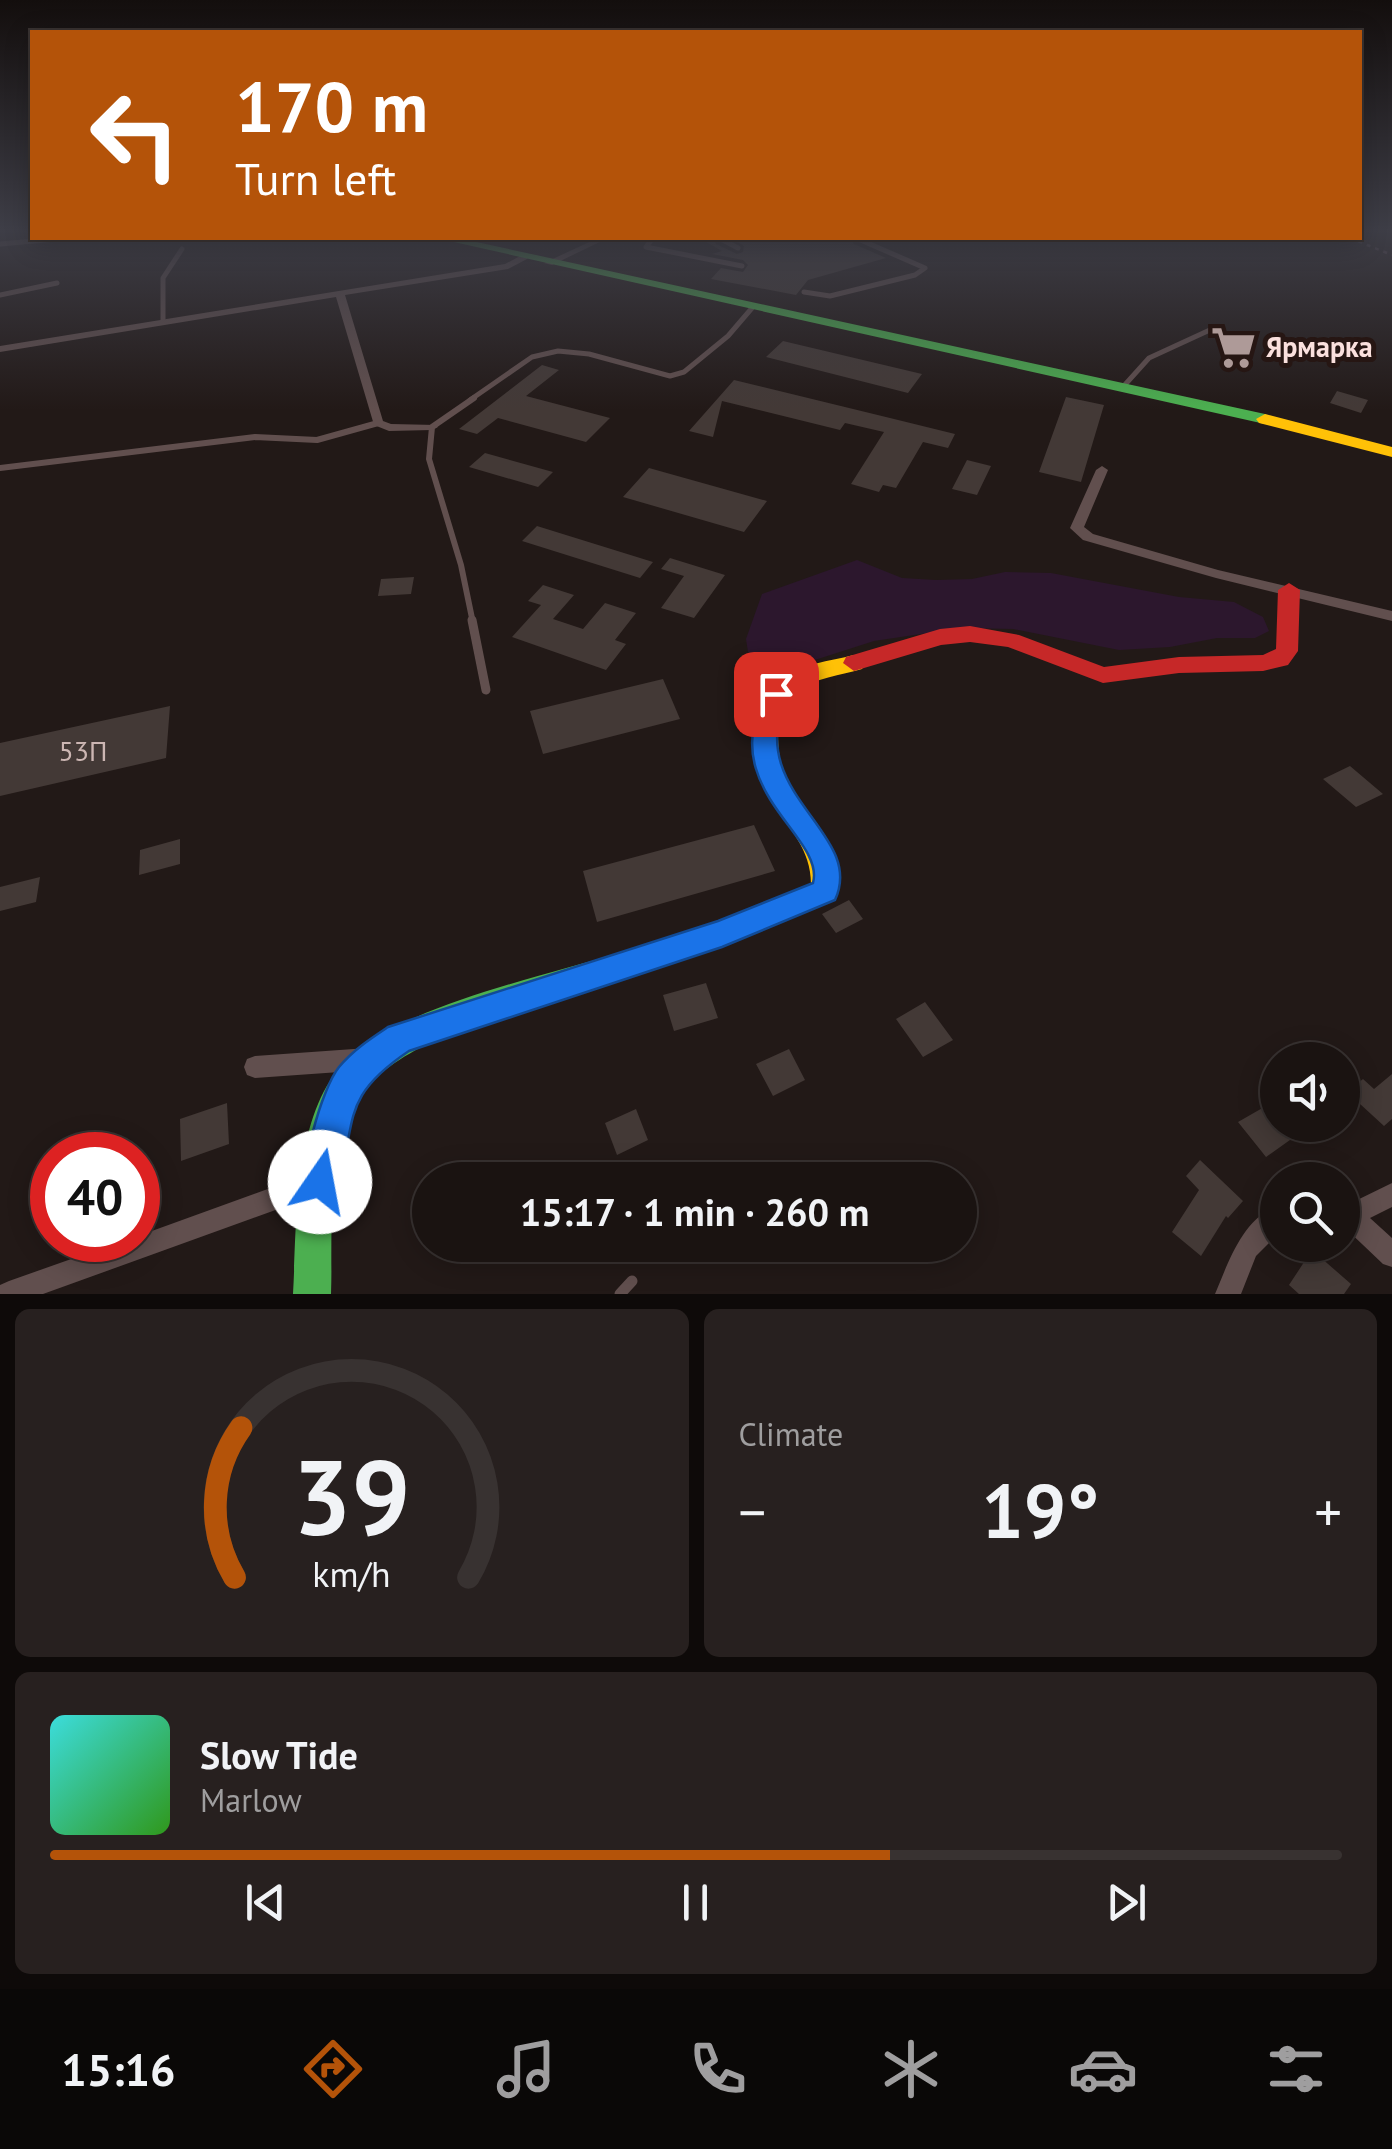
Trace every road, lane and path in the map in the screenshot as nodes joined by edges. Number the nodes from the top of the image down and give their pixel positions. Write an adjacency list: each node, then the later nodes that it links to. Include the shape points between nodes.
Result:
1 (27, 289): 8 (lane)
2 (163, 289): 10 (lane)
3 (368, 289): 7 (street)
4 (668, 289): 9 (main road)
5 (858, 289): 6 (lane, via 830,296)
6 (804, 292)
7 (340, 294): 10 (street); 14 (street)
8 (0, 295)
9 (752, 308): 13 (main road); 15 (lane, via 684,372 670,376 558,350 532,357)
10 (163, 322): 12 (street)
11 (1212, 329): 13 (lane, via 1131,370)
12 (0, 349)
13 (1122, 388): 16 (main road)
14 (378, 423): 15 (street); 17 (lane, via 288,444 255,438)
15 (432, 427): 21 (lane, via 428,458 461,565)
16 (1392, 452)
17 (0, 468)
18 (1102, 470): 19 (street, via 1076,528 1088,536)
19 (1289, 590): 20 (street); 22 (main road, via 1287,651 1263,663 1103,676 1011,640 970,634 790,683 766,714 764,744 777,791 824,858 825,891 722,933 400,1038)
20 (1392, 616)
21 (486, 690)
22 (368, 1060): 23 (street); 24 (main road, via 347,1083)
23 (256, 1066)
24 (320, 1182): 31 (street); 32 (main road)
25 (1392, 1195): 26 (street)
26 (1360, 1208)
27 (1360, 1226): 29 (street)
28 (1260, 1235): 34 (street, via 1247,1248)
29 (1392, 1255)
30 (632, 1281): 33 (lane)
31 (9, 1294)
32 (312, 1294)
33 (620, 1294)
34 (1228, 1294)

